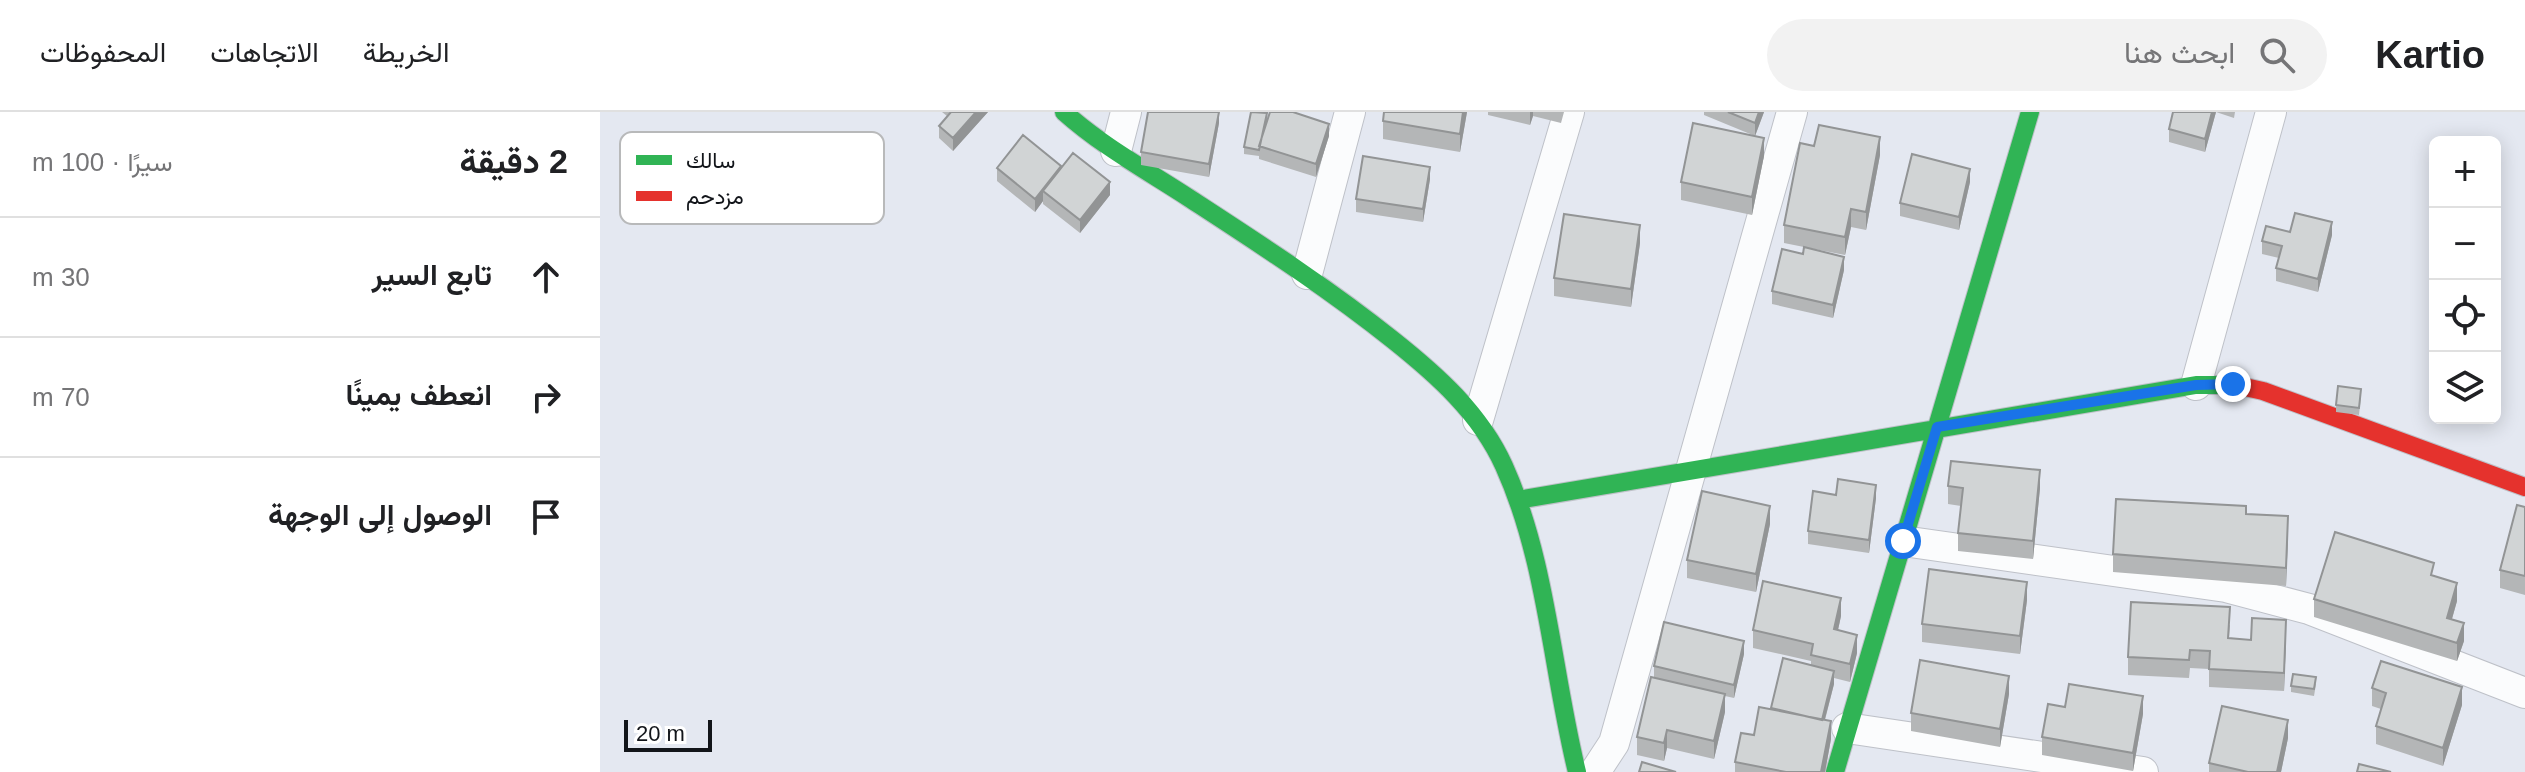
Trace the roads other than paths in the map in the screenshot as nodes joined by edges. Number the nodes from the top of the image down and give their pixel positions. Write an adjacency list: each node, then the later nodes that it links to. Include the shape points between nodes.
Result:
1 (1064, 112): 8 (street)
2 (1126, 112): 8 (street)
3 (1350, 112): 9 (street)
4 (1569, 112): 11 (street)
5 (1792, 112): 13 (street)
6 (2030, 112): 12 (street)
7 (2271, 112): 10 (street)
8 (1116, 151): 9 (street)
9 (1307, 274): 11 (street, via 1420,361)
10 (2196, 385): 12 (street); 14 (street, via 2233,384 2263,391)
11 (1478, 420): 15 (street)
12 (1937, 427): 13 (street); 16 (street)
13 (1691, 472): 15 (street); 20 (street, via 1614,743)
14 (2525, 487)
15 (1518, 500): 19 (street)
16 (1903, 541): 17 (street, via 2272,598); 18 (street)
17 (2525, 693)
18 (1847, 728): 21 (street); 22 (street)
19 (1577, 772)
20 (1595, 772)
21 (1835, 772)
22 (2143, 772)

